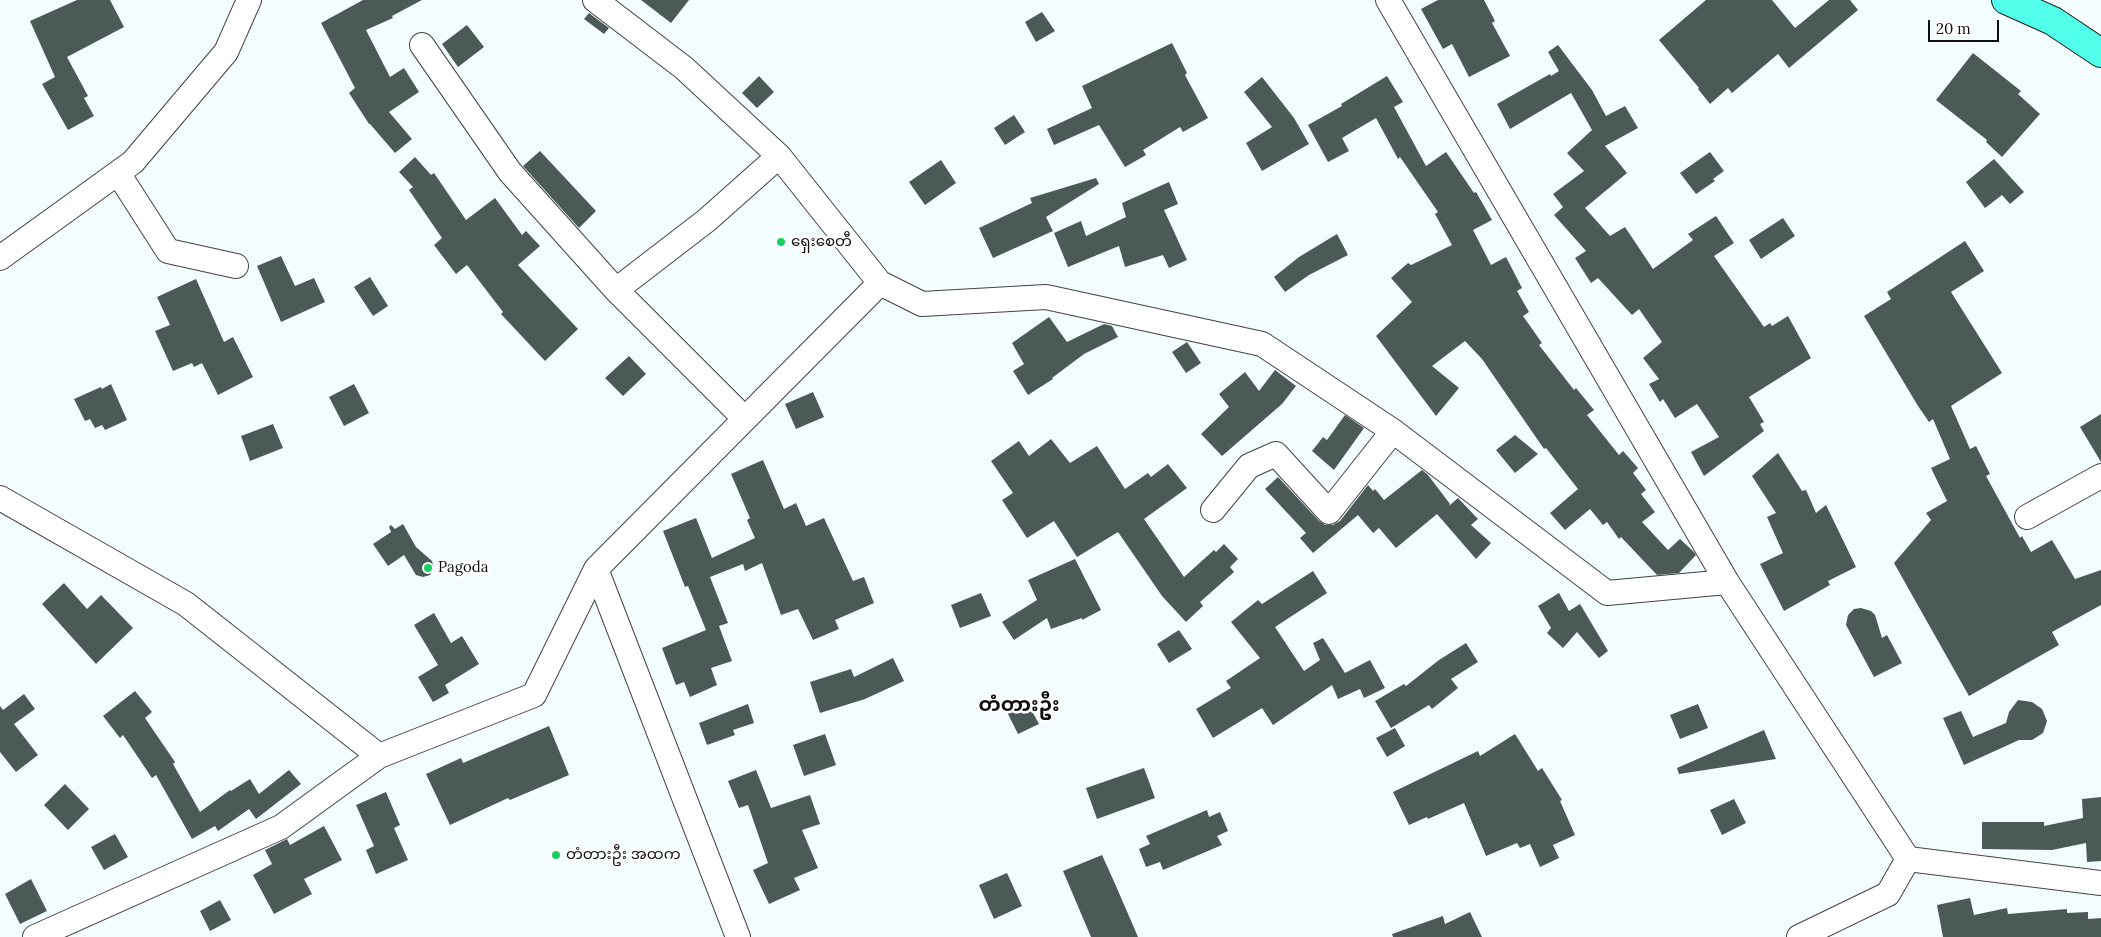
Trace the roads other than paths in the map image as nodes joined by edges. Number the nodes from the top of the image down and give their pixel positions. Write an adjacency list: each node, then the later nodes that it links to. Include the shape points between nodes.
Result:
1 (249, 0): 8 (street, via 226,52 133,162)
2 (595, 0): 7 (street, via 684,68)
3 (1388, 0): 20 (street)
4 (2006, 0): 6 (highway, via 2053,21)
5 (422, 45): 12 (street, via 510,172)
6 (2101, 54)
7 (779, 156): 11 (street); 12 (street, via 706,220)
8 (118, 173): 9 (street); 10 (street, via 168,251)
9 (0, 258)
10 (236, 266)
11 (880, 283): 13 (street); 14 (street, via 922,304 1046,297 1262,344)
12 (616, 290): 13 (street)
13 (745, 419): 19 (street)
14 (1392, 431): 17 (street, via 1329,512 1276,454 1249,466); 20 (street, via 1607,593)
15 (2101, 476): 18 (street)
16 (4, 504): 21 (street, via 186,604)
17 (1212, 510)
18 (2027, 517)
19 (596, 569): 21 (street, via 534,695); 25 (street)
20 (1727, 582): 22 (street)
21 (379, 756): 24 (street, via 281,828)
22 (1908, 859): 23 (street); 26 (street, via 1888,894)
23 (2101, 883)
24 (35, 937)
25 (738, 937)
26 (1799, 937)

